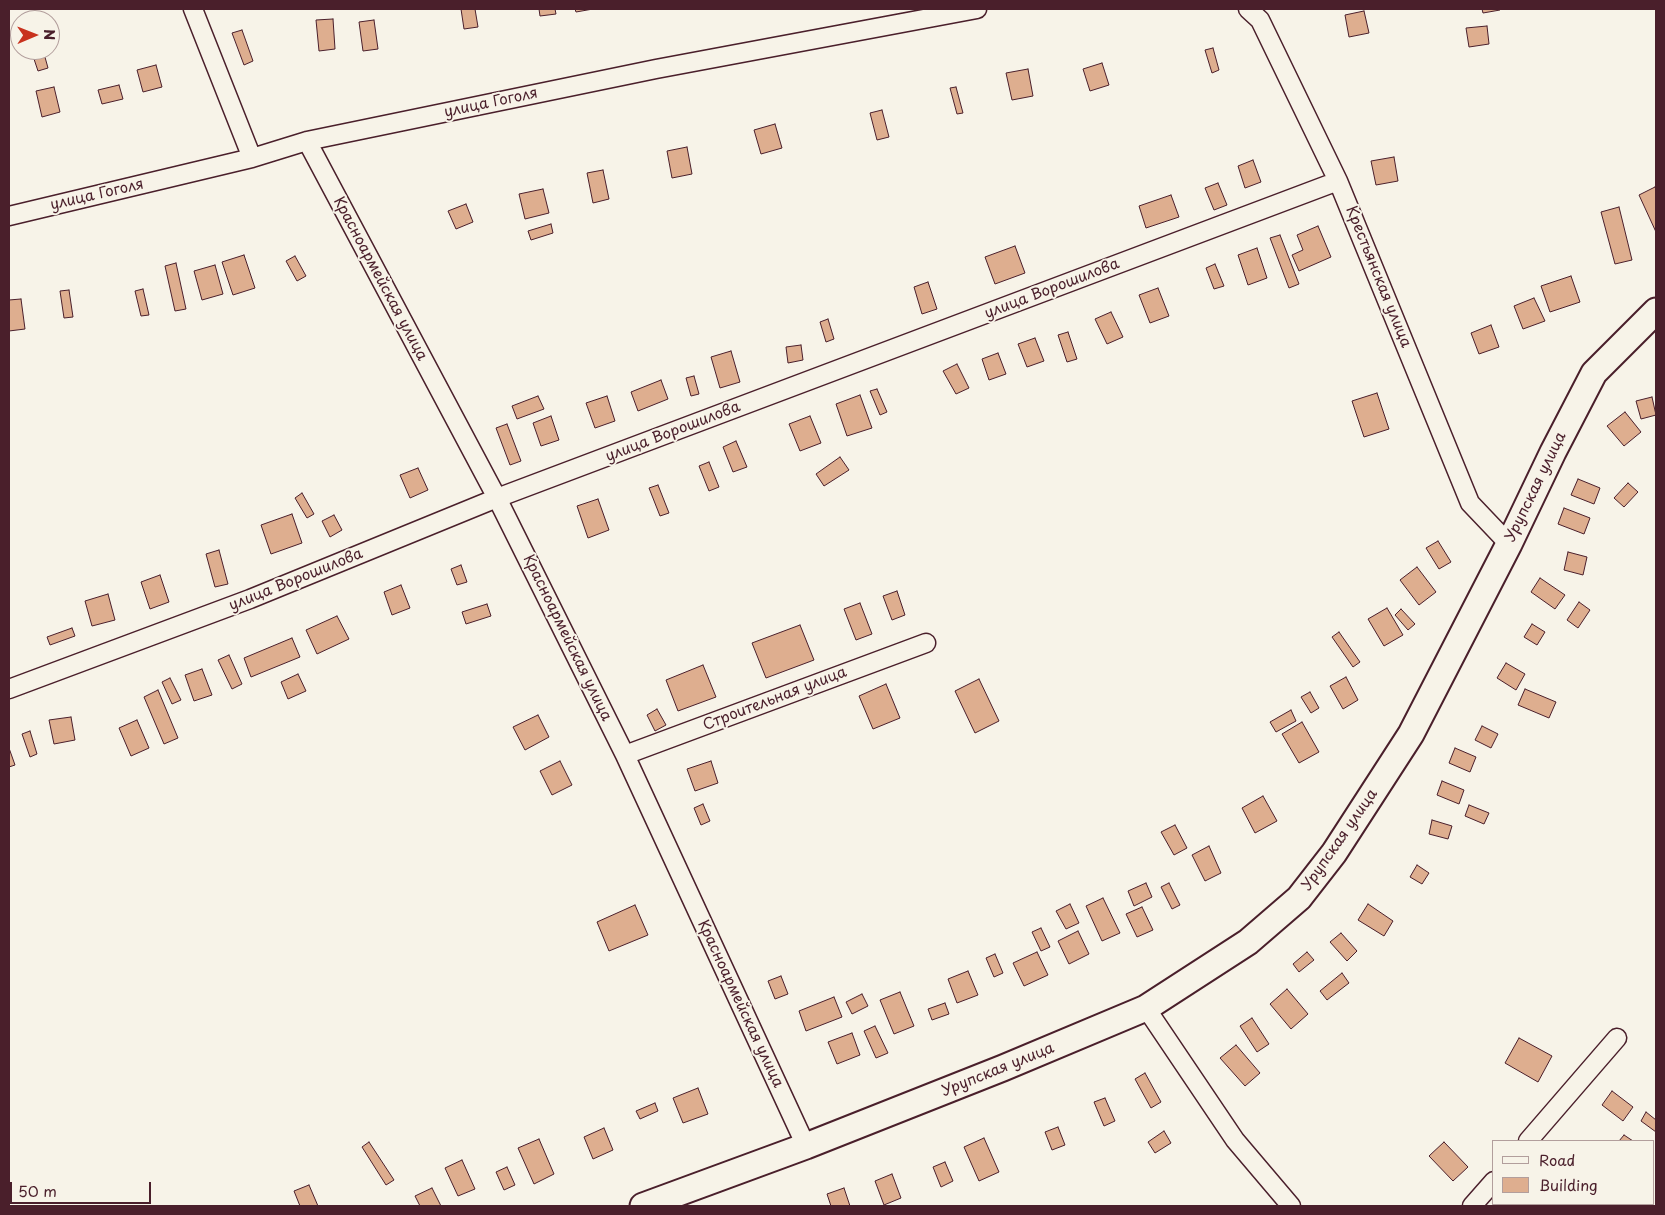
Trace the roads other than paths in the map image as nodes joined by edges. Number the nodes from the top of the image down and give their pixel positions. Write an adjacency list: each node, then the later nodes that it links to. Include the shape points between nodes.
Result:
1 (193, 9): 5 (street)
2 (977, 9): 4 (street, улица Гоголя, via 656,69)
3 (1248, 9): 6 (street, Крестьянская улица, via 1260,20)
4 (307, 141): 5 (street, улица Гоголя); 9 (street, Красноармейская улица)
5 (252, 158): 7 (street, улица Гоголя)
6 (1338, 181): 9 (street, улица Ворошилова); 10 (street, Крестьянская улица, via 1470,503)
7 (9, 216)
8 (1656, 311): 10 (street, Урупская улица, via 1594,373)
9 (497, 498): 12 (street, улица Ворошилова, via 250,599); 13 (street, Красноармейская улица)
10 (1509, 544): 14 (street, Урупская улица, via 1412,734 1334,853 1299,898 1248,942)
11 (926, 643): 13 (street, Строительная улица)
12 (9, 688)
13 (625, 755): 17 (street, Красноармейская улица)
14 (1146, 1008): 17 (street, Урупская улица); 20 (street, via 1235,1140)
15 (1617, 1038): 16 (street)
16 (1529, 1140)
17 (806, 1146): 19 (street, Урупская улица)
18 (1492, 1183): 21 (street)
19 (643, 1206)
20 (1291, 1206)
21 (1472, 1206)

